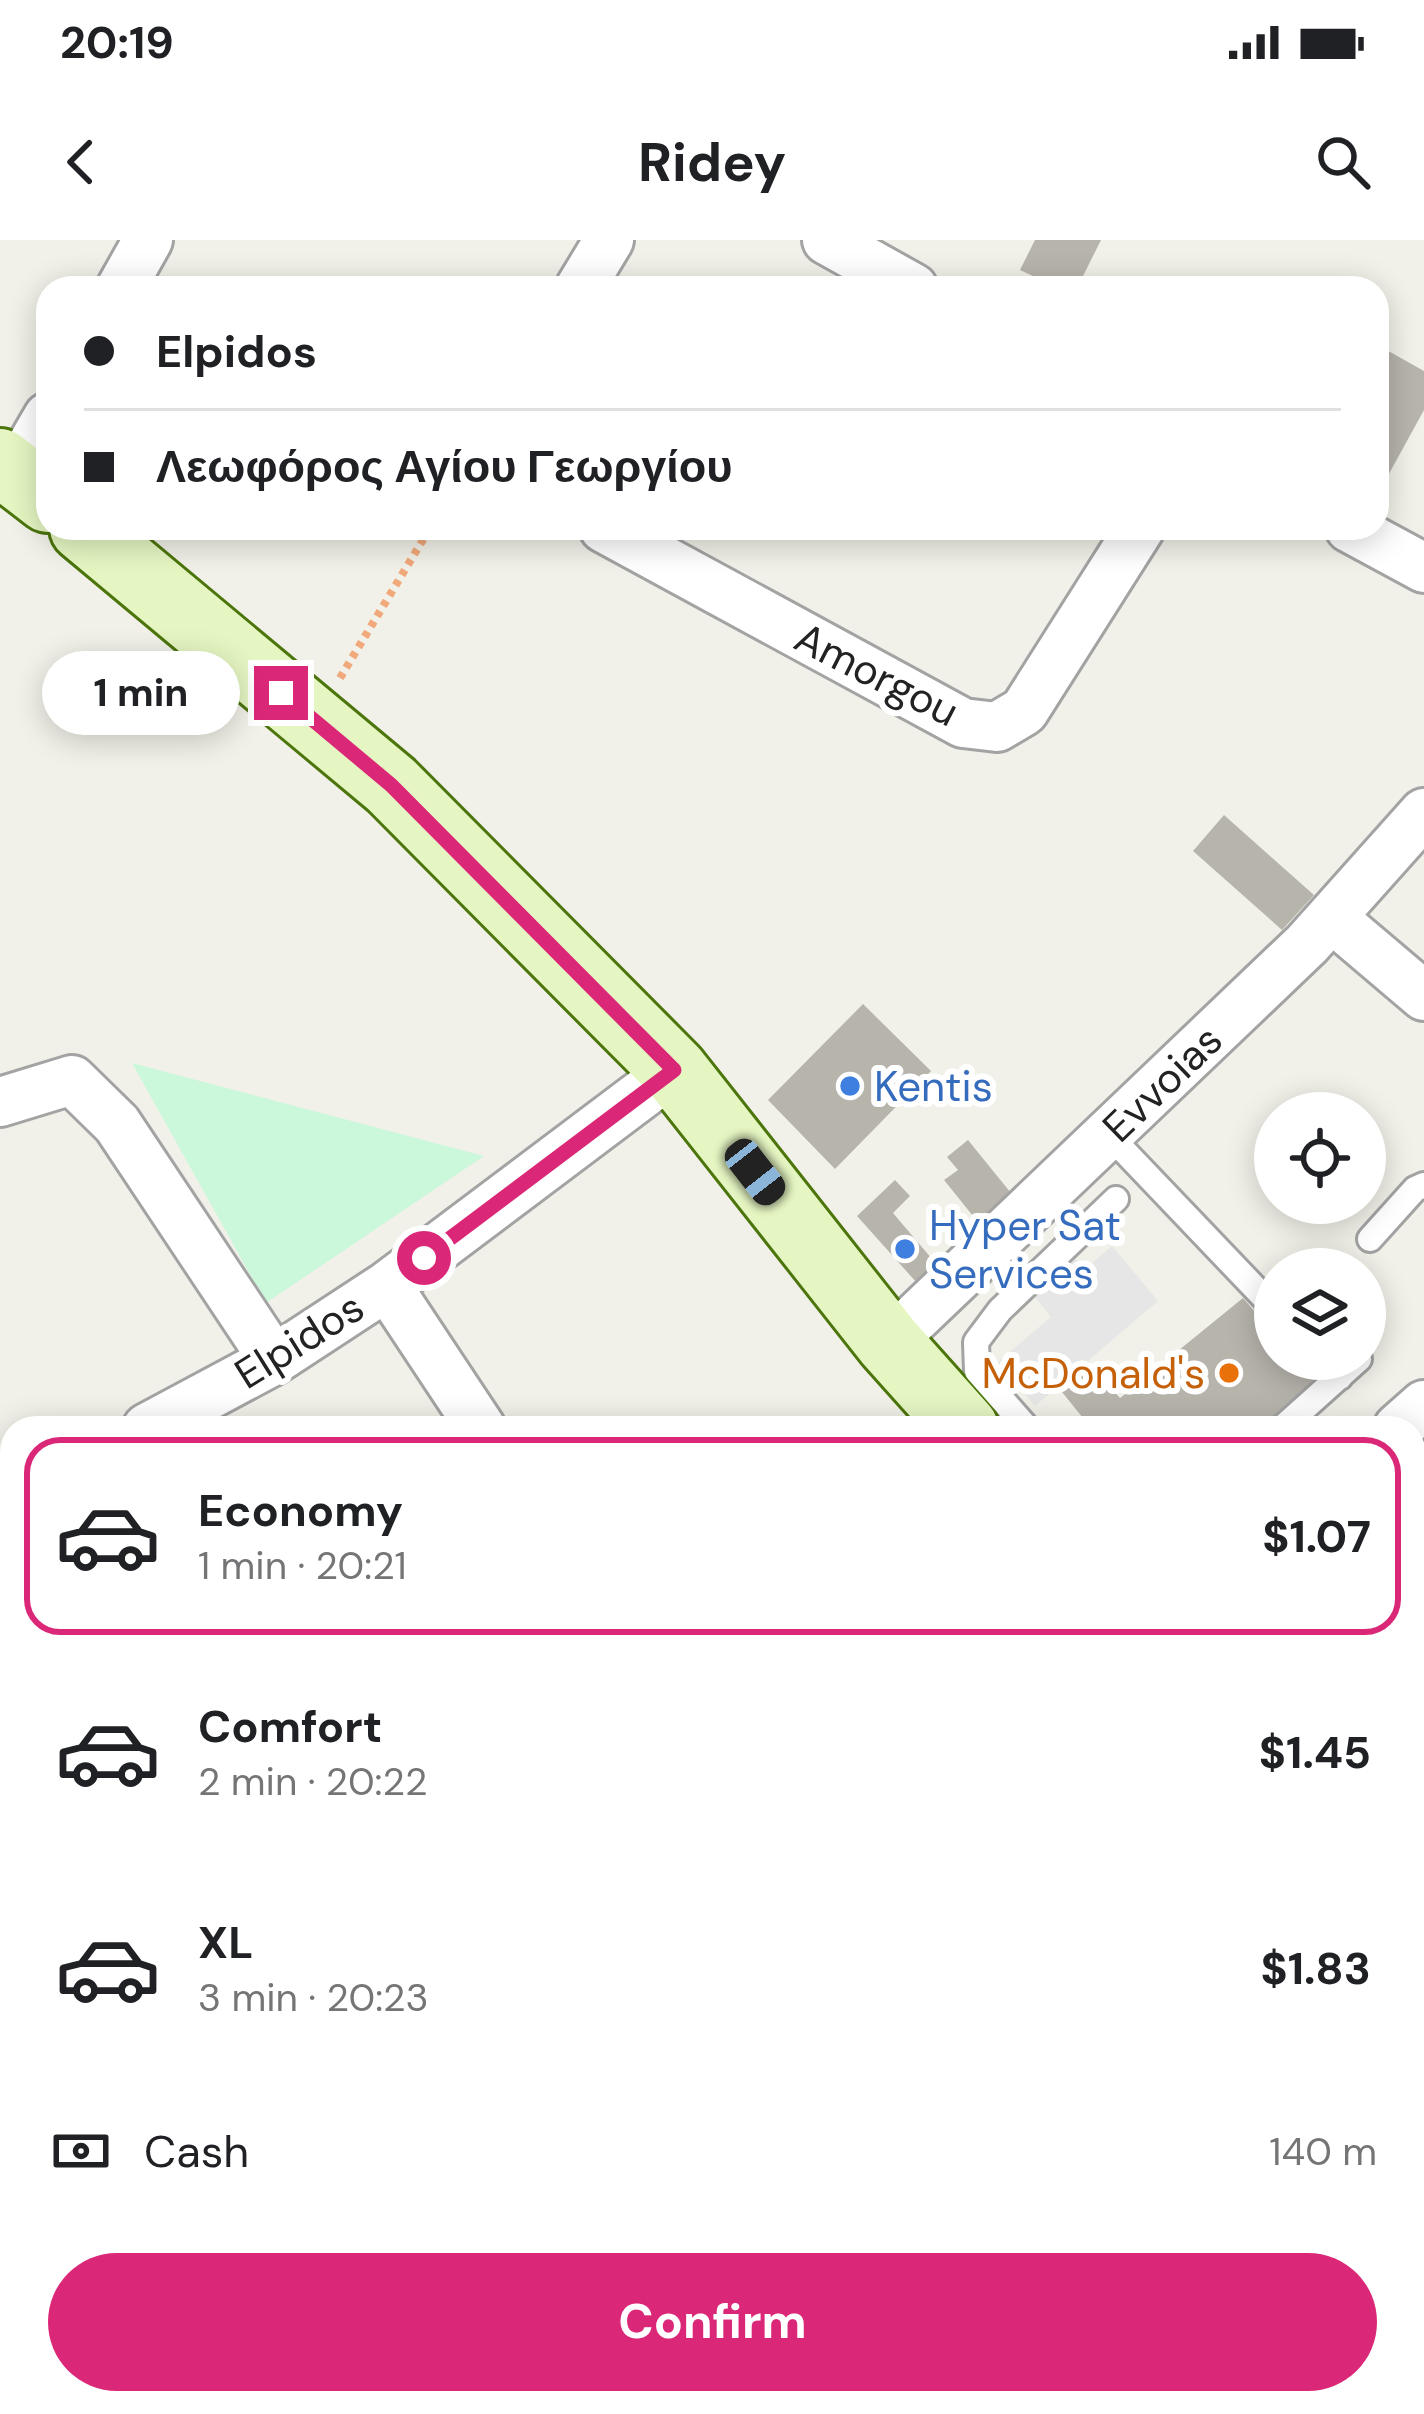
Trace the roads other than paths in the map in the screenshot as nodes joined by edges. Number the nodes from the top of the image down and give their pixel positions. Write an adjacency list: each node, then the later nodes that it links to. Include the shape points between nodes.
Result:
1 (148, 240): 4 (street)
2 (609, 240): 5 (street)
3 (827, 240): 6 (street)
4 (128, 276)
5 (587, 276)
6 (892, 276)
7 (36, 444): 8 (street)
8 (21, 478)
9 (97, 540): 17 (main road, via 391,785)
10 (626, 540): 11 (street, Amorgou, via 963,723 997,727 1024,711)
11 (1132, 540)
12 (1372, 540): 13 (street)
13 (1424, 568)
14 (1424, 813): 15 (street, Evvoias)
15 (1331, 917): 16 (street); 19 (street, Evvoias)
16 (1424, 996)
17 (674, 1070): 24 (street, Elpidos); 25 (main road)
18 (0, 1102): 26 (street, via 72,1080 117,1124)
19 (1108, 1134): 23 (lane); 25 (street, Evvoias)
20 (1424, 1185): 22 (lane)
21 (1116, 1199): 31 (lane, via 976,1342 977,1371)
22 (1370, 1239)
23 (1254, 1277)
24 (387, 1286): 26 (street, Elpidos); 29 (street)
25 (889, 1343): 30 (main road)
26 (274, 1360): 28 (street, Elpidos)
27 (1327, 1380): 32 (lane)
28 (169, 1416)
29 (473, 1416)
30 (953, 1416)
31 (1017, 1416)
32 (1293, 1416)

